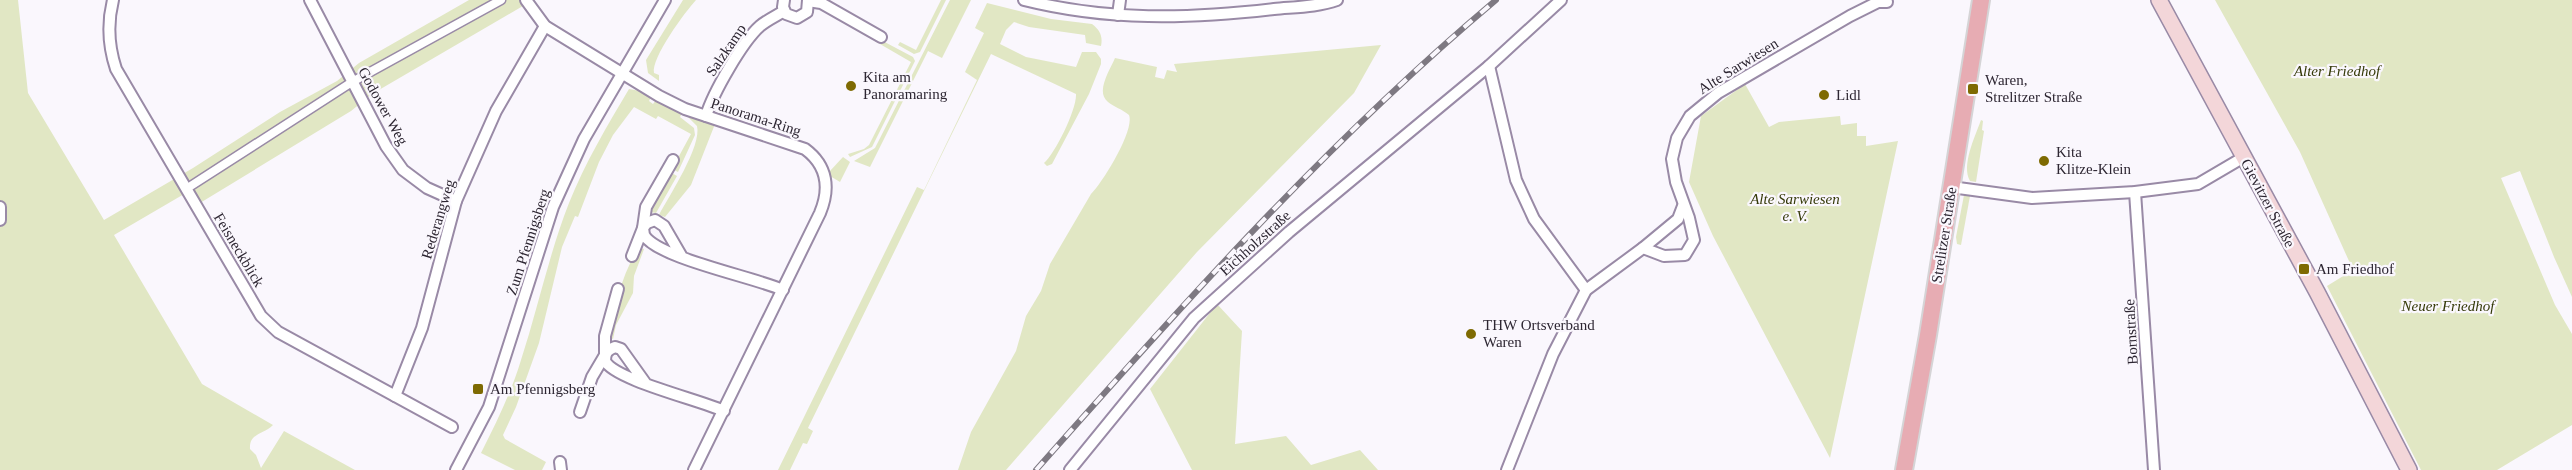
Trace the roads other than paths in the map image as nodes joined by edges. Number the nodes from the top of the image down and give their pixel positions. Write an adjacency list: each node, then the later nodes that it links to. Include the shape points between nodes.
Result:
1 (113, 0): 25 (street, Feisneckblick, via 109,36 116,69)
2 (310, 0): 20 (street, Godower Weg)
3 (501, 0): 20 (street)
4 (526, 0): 16 (street)
5 (664, 0): 19 (street, Zum Pfennigsberg)
6 (808, 0): 14 (street, Salzkamp, via 807,12 801,18 789,17); 17 (street, Salzkamp, via 821,3)
7 (1024, 0): 15 (street)
8 (1119, 0): 15 (street)
9 (1337, 0): 15 (street, via 1182,18)
10 (1561, 0): 18 (street, Eichholzstraße)
11 (1981, 0): 24 (main road, Strelitzer Straße)
12 (2159, 0): 22 (main road, Gievitzer Straße)
13 (1887, 2): 28 (street, Alte Sarwiesen, via 1878,2 1850,16 1718,93 1690,116 1677,138 1672,159)
14 (784, 5): 21 (street, Salzkamp, via 750,38)
15 (1118, 15)
16 (545, 26): 19 (street, Panorama-Ring); 27 (street, Rederangweg, via 496,111)
17 (881, 37)
18 (1489, 66): 37 (street, via 1516,180 1534,219); 46 (street, Eichholzstraße, via 1289,232 1194,318)
19 (622, 74): 21 (street, Panorama-Ring, via 675,105); 44 (street, Zum Pfennigsberg, via 584,139 554,207 489,407)
20 (352, 82): 25 (street); 27 (street, Godower Weg, via 403,170 427,188)
21 (706, 116): 36 (street, Panorama-Ring, via 797,145 812,154 823,170 825,201)
22 (2244, 157): 26 (street, via 2198,184); 50 (main road, Gievitzer Straße)
23 (673, 160): 31 (street, via 646,207)
24 (1952, 187): 26 (street, via 2032,198); 48 (main road, Strelitzer Straße)
25 (186, 189): 40 (street, Feisneckblick, via 261,316 278,332)
26 (2135, 192): 49 (street, Bornstraße)
27 (456, 201): 40 (street, Rederangweg, via 422,328)
28 (1683, 206): 32 (street, via 1678,219); 32 (street, Alte Sarwiesen, via 1694,240 1685,255 1664,256)
29 (0, 207): 30 (street)
30 (0, 220)
31 (644, 228): 33 (street); 34 (street, via 650,244); 34 (street, via 651,220 660,223)
32 (1643, 248): 37 (street)
33 (632, 256)
34 (682, 257): 36 (street)
35 (618, 289): 38 (street, via 605,336)
36 (783, 290): 41 (street, Panorama-Ring)
37 (1586, 290): 47 (street, via 1553,354)
38 (605, 355): 39 (street, via 608,368); 39 (street, via 615,347 621,350); 42 (street, via 592,377)
39 (646, 384): 41 (street)
40 (395, 396): 43 (street, Feisneckblick)
41 (723, 411): 45 (street, Panorama-Ring)
42 (580, 412)
43 (452, 427)
44 (456, 470)
45 (694, 470)
46 (1070, 470)
47 (1507, 470)
48 (1904, 470)
49 (2154, 470)
50 (2409, 470)

